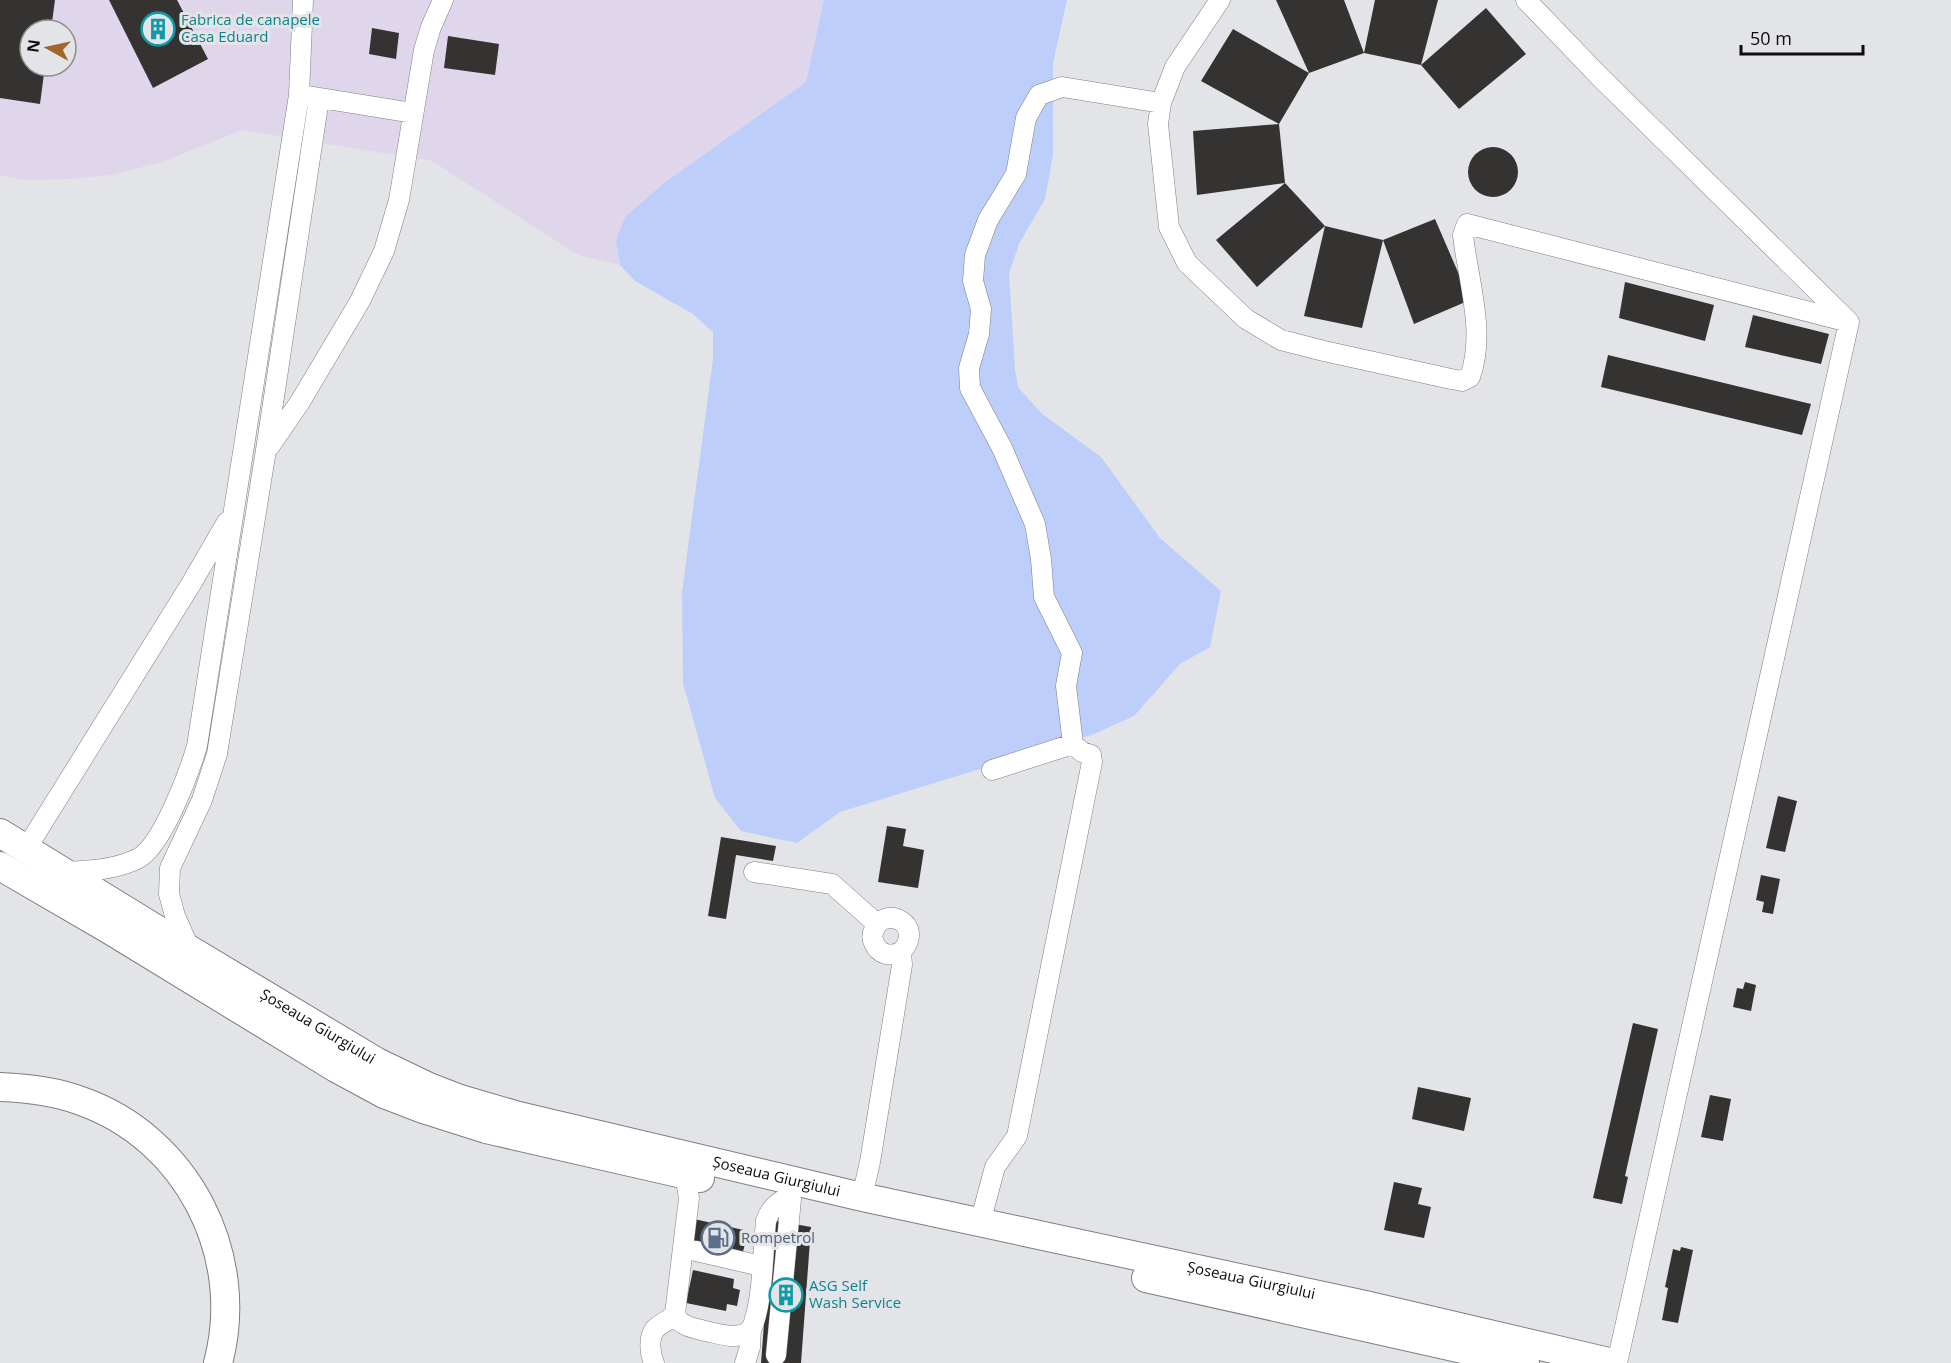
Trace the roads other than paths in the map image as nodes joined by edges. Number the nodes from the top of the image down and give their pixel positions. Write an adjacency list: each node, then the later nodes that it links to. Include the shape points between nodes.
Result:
1 (303, 0): 5 (lane)
2 (443, 0): 8 (lane, via 424,50)
3 (1220, 0): 7 (lane, via 1175,67)
4 (1526, 0): 11 (lane)
5 (299, 95): 6 (lane); 9 (lane)
6 (320, 98): 8 (lane); 10 (lane)
7 (1161, 103): 11 (lane, via 1158,124 1169,226 1187,263 1246,319 1281,340 1451,379 1462,381 1470,377 1476,362 1475,307 1463,235 1467,224); 15 (lane, via 1062,87 1039,95 1026,118 1016,174 988,220 975,255 973,281 981,309 979,334 969,368 970,388 1035,524 1044,597 1071,653 1066,686)
8 (413, 113): 12 (lane, via 399,200 384,251 360,301)
9 (287, 172): 10 (lane); 13 (lane)
10 (307, 176): 12 (lane)
11 (1849, 322): 39 (lane)
12 (267, 450): 13 (lane); 23 (lane, via 217,754 202,800 170,868 169,894)
13 (239, 477): 14 (lane)
14 (232, 513): 18 (lane); 20 (lane, via 197,746 183,787 150,850 138,859 97,870)
15 (1073, 744): 16 (lane); 29 (lane, via 1091,755 1089,788 1017,1137 996,1167)
16 (992, 770)
17 (0, 833): 18 (highway, Șoseaua Giurgiului)
18 (26, 849): 20 (highway, Șoseaua Giurgiului)
19 (0, 866): 26 (highway, Șoseaua Giurgiului, via 384,1094 477,1127)
20 (63, 872): 23 (highway, Șoseaua Giurgiului)
21 (754, 872): 22 (lane, via 832,884)
22 (877, 924): 24 (lane, via 872,937 879,951 891,955); 24 (lane, via 894,918 904,923 910,939)
23 (190, 950): 27 (highway, Șoseaua Giurgiului, via 377,1062 460,1099)
24 (902, 952): 27 (lane)
25 (0, 1087): 35 (highway, via 51,1093 99,1108 139,1132 185,1179 207,1219 225,1283 225,1322)
26 (682, 1174): 28 (highway, Șoseaua Giurgiului); 30 (lane, via 689,1198)
27 (862, 1197): 29 (highway, Șoseaua Giurgiului)
28 (789, 1198): 31 (lane, via 769,1211); 34 (lane); 38 (highway, Șoseaua Giurgiului)
29 (980, 1223): 39 (highway, Șoseaua Giurgiului)
30 (683, 1248): 31 (lane); 32 (lane)
31 (761, 1266): 33 (lane)
32 (675, 1314): 33 (lane, via 681,1323 702,1330 740,1336); 36 (lane, via 653,1332)
33 (751, 1329): 37 (lane)
34 (776, 1355)
35 (218, 1363)
36 (654, 1363)
37 (745, 1363)
38 (1525, 1363)
39 (1615, 1363)

